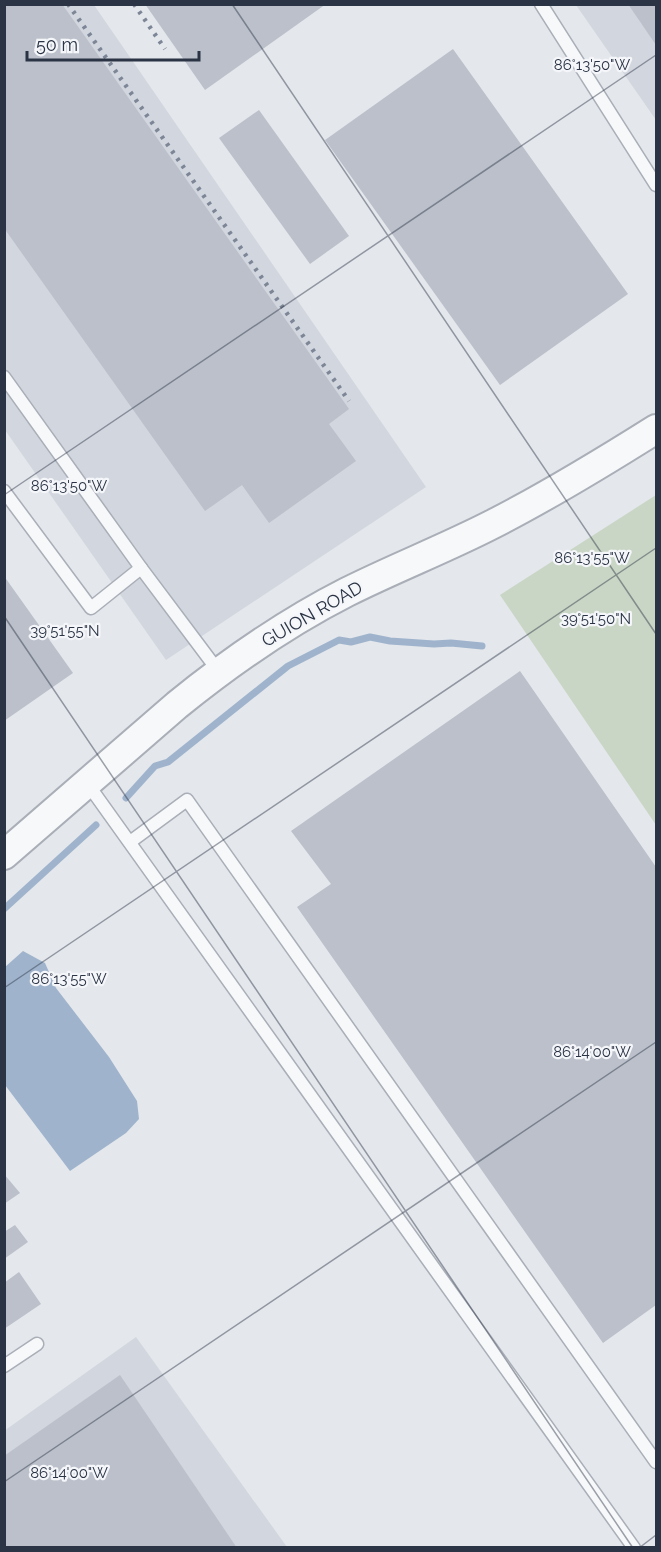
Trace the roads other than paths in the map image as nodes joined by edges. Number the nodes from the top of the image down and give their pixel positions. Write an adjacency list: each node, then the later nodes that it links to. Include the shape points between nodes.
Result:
1 (541, 4): 2 (lane)
2 (657, 185)
3 (4, 377): 6 (lane)
4 (657, 429): 7 (street, GUION ROAD, via 519,511 327,603)
5 (4, 491): 6 (lane, via 91,608)
6 (141, 568): 7 (lane)
7 (219, 672): 8 (street, GUION ROAD)
8 (87, 783): 9 (lane); 10 (street, GUION ROAD)
9 (130, 842): 13 (lane, via 186,800); 14 (lane)
10 (4, 855)
11 (37, 1344): 12 (lane)
12 (4, 1366)
13 (657, 1462)
14 (634, 1548)

